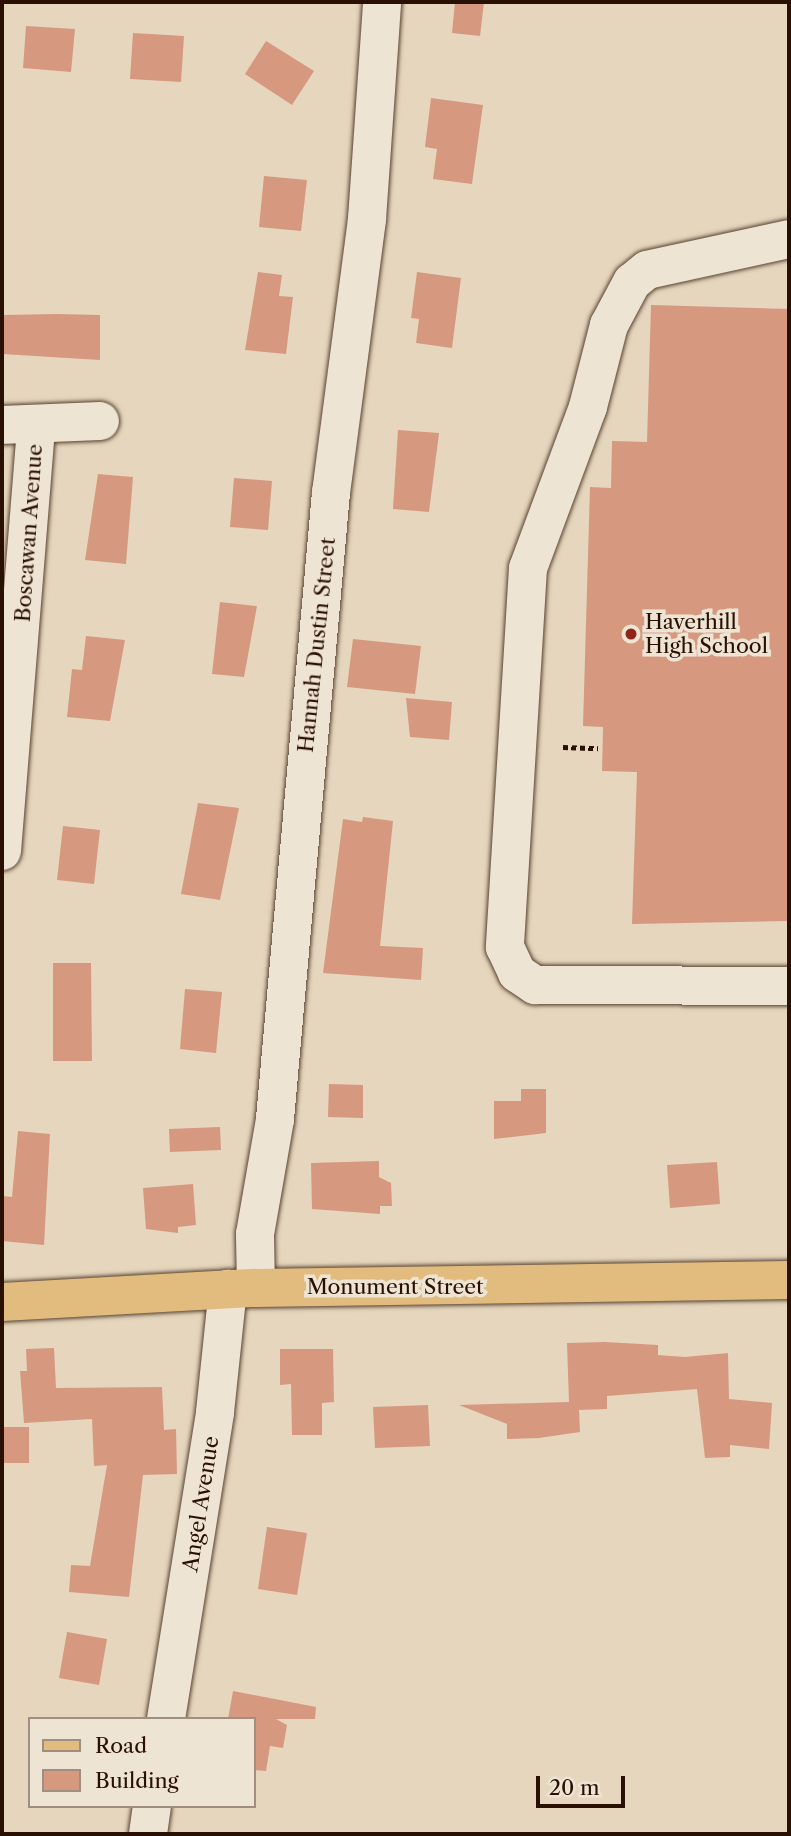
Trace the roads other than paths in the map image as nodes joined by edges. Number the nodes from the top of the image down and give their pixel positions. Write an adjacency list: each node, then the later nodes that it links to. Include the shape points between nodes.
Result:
1 (382, 2): 8 (street, Hannah Dustin Street, via 367,219 330,507 275,1119)
2 (789, 239): 6 (street, via 647,270 632,282 610,325 588,407 534,541 522,607 508,962 535,985)
3 (100, 421): 4 (street)
4 (19, 424): 5 (street, Boscawan Avenue)
5 (2, 851)
6 (789, 986)
7 (789, 1280): 8 (main road, Monument Street)
8 (242, 1289): 9 (main road, Monument Street); 10 (street, Angel Avenue, via 215,1412)
9 (2, 1302)
10 (166, 1717)
11 (152, 1808): 12 (street)
12 (148, 1834)

